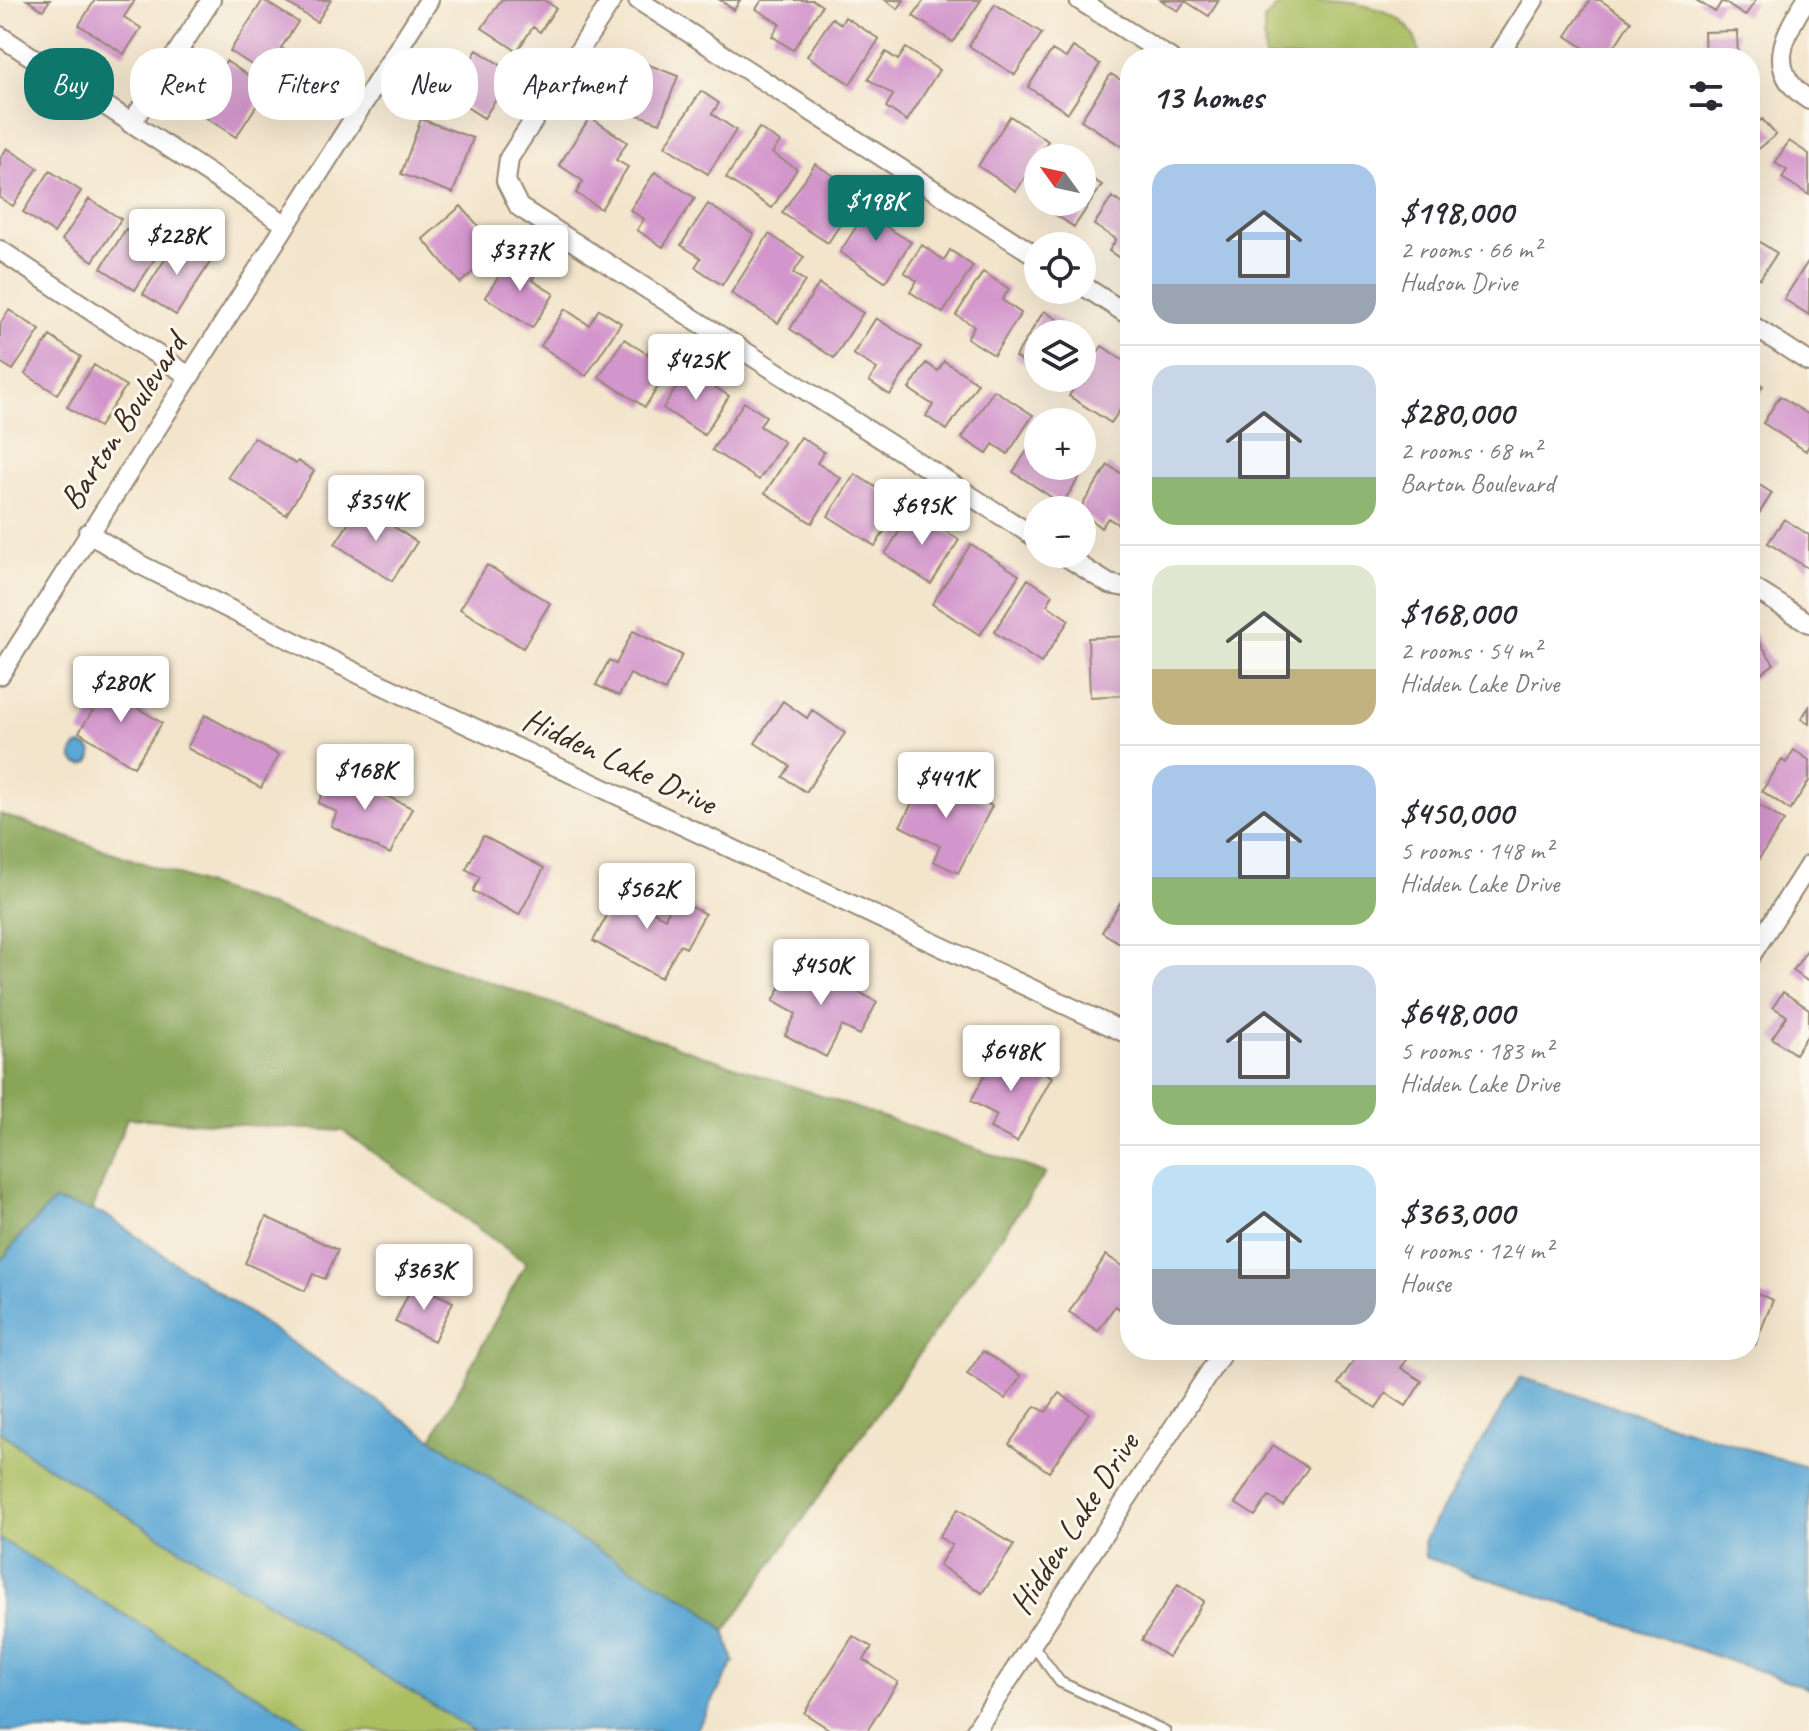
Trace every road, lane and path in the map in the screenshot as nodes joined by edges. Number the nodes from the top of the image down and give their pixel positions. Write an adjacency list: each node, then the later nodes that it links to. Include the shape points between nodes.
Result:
1 (211, 0): 12 (street)
2 (429, 0): 13 (street, Barton Boulevard)
3 (612, 0): 21 (street, via 509,158 506,181 519,207)
4 (638, 0): 14 (street)
5 (1079, 0): 9 (street)
6 (1534, 0): 10 (street)
7 (1806, 0): 11 (street, via 1784,34 1782,66)
8 (0, 36): 12 (street)
9 (1154, 48)
10 (1503, 48)
11 (1809, 100)
12 (131, 124): 13 (street)
13 (285, 224): 20 (street, Barton Boulevard)
14 (1024, 248)
15 (0, 250): 20 (street)
16 (1096, 294): 17 (street)
17 (1120, 310)
18 (1760, 330): 19 (street)
19 (1809, 362)
20 (189, 376): 22 (street, Barton Boulevard)
21 (1024, 530)
22 (88, 533): 27 (street, Barton Boulevard); 30 (street, Hidden Lake Drive, via 359,674)
23 (1084, 568): 24 (street)
24 (1120, 586)
25 (1760, 592): 26 (street)
26 (1809, 623)
27 (0, 675)
28 (1809, 865): 29 (street)
29 (1760, 941)
30 (1120, 1030)
31 (1217, 1360): 32 (street, Hidden Lake Drive)
32 (1032, 1644): 33 (street, Hidden Lake Drive); 34 (lane, via 1060,1682)
33 (975, 1731)
34 (1165, 1731)

